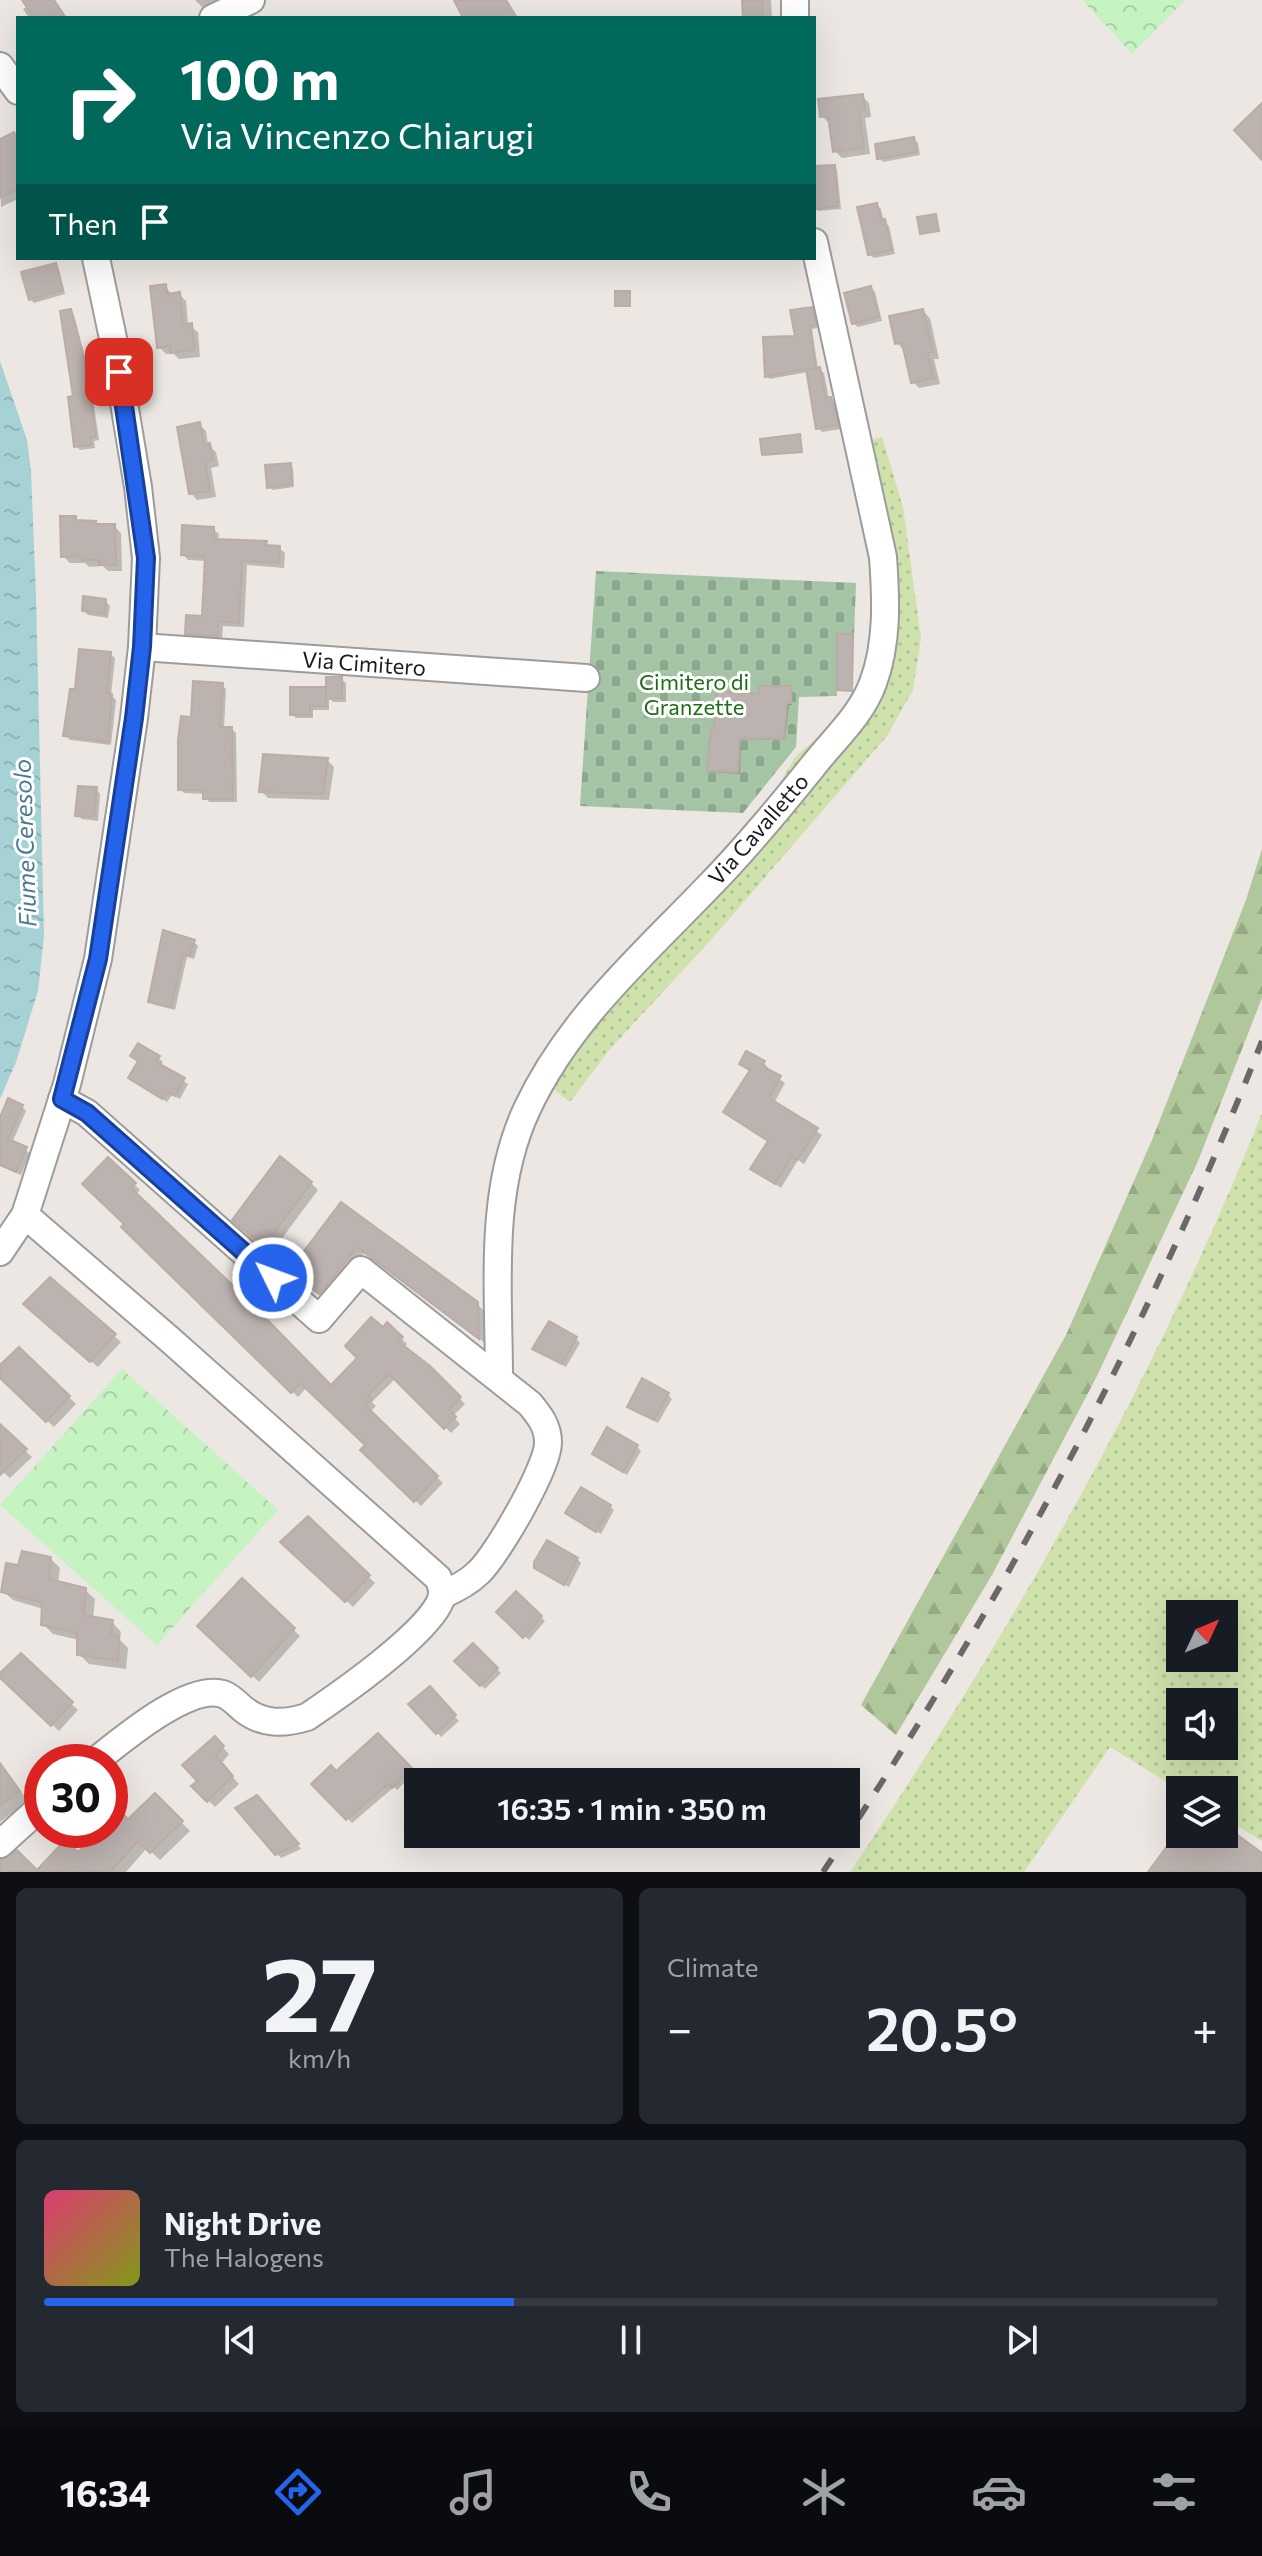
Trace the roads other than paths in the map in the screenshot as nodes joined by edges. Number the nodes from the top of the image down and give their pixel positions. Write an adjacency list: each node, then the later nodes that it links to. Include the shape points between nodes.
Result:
1 (252, 7): 2 (street)
2 (220, 16)
3 (0, 66): 4 (street)
4 (16, 88)
5 (816, 251): 12 (street, Via Cavalletto, via 883,557 886,608 873,684 858,713 775,813 606,990 563,1046 526,1109 508,1162 500,1217)
6 (96, 260): 7 (street, via 140,501 146,558)
7 (142, 647): 8 (street, Via Cimitero); 9 (street, via 98,959)
8 (586, 678)
9 (62, 1099): 10 (street); 12 (street, via 87,1113 319,1319 361,1270)
10 (25, 1215): 11 (street); 13 (street, via 438,1578)
11 (0, 1252)
12 (499, 1378): 13 (street, via 542,1418 547,1457 481,1571)
13 (442, 1595): 14 (street, via 401,1647 307,1717 264,1720 231,1698 207,1693 149,1719)
14 (117, 1744)
15 (24, 1822): 16 (street)
16 (0, 1844)

